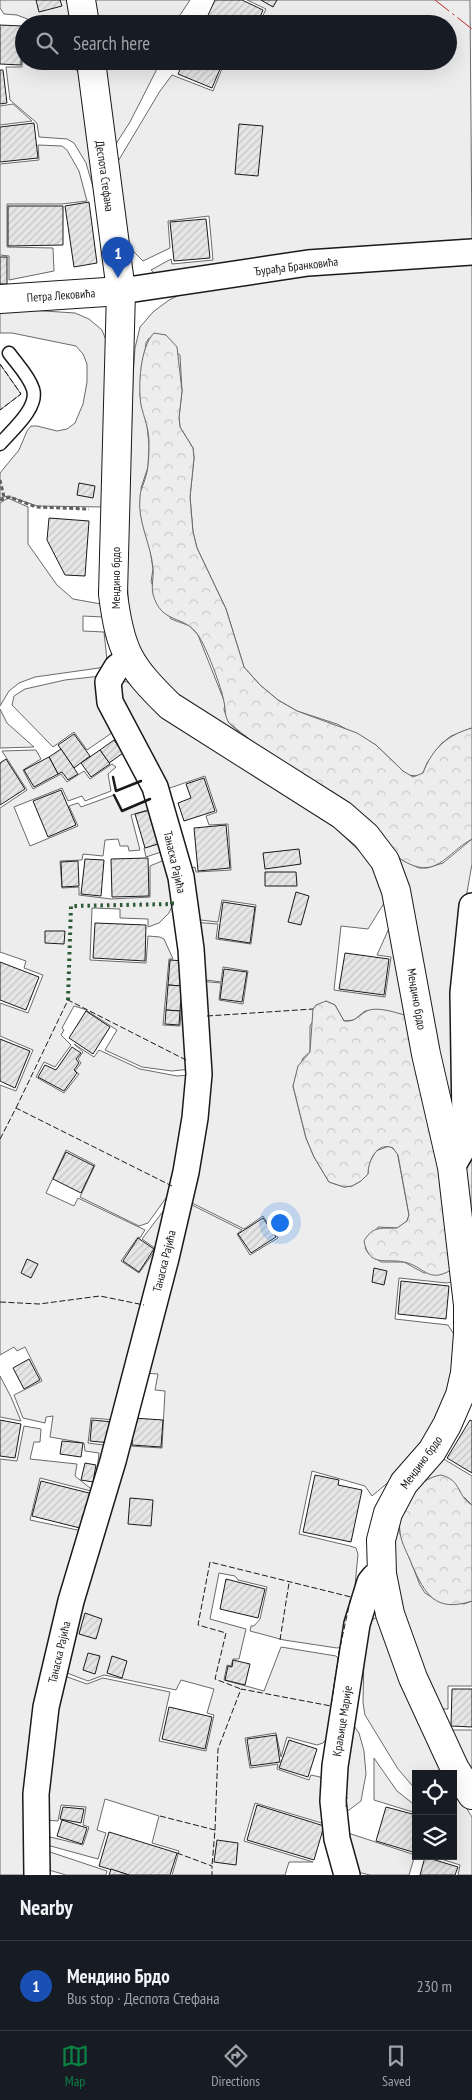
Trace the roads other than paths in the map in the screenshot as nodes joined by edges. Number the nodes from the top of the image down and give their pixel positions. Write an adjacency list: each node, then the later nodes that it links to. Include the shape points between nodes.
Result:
1 (81, 0): 2 (street)
2 (84, 15)
3 (92, 70): 5 (street, Деспота Стефана)
4 (472, 252): 5 (street, Ђурађа Бранковића, via 308,263)
5 (122, 291): 6 (street, Петра Лековића); 9 (street, Мендино брдо, via 113,594 117,628)
6 (0, 299)
7 (10, 353): 8 (lane, via 34,394 30,408)
8 (0, 444)
9 (128, 659): 11 (street, Мендино брдо, via 170,706 342,815 366,836 385,861 396,891 426,1054); 14 (street, Танаска Рајића, via 117,667 108,682 110,702 155,788 181,876 191,949 199,1074 186,1172 166,1258 116,1452 71,1601 46,1707 36,1794)
10 (472, 906): 11 (street, via 463,993 465,1122 462,1148)
11 (452, 1167): 12 (street, Мендино брдо, via 468,1304 465,1372 460,1395 447,1424 432,1451 404,1483 388,1513 381,1540)
12 (382, 1574): 13 (street, Мендино брдо, via 390,1614 413,1678 455,1769); 15 (street, Краљице Марије, via 370,1582 357,1624 335,1766 336,1838)
13 (472, 1795)
14 (37, 1875)
15 (348, 1875)

